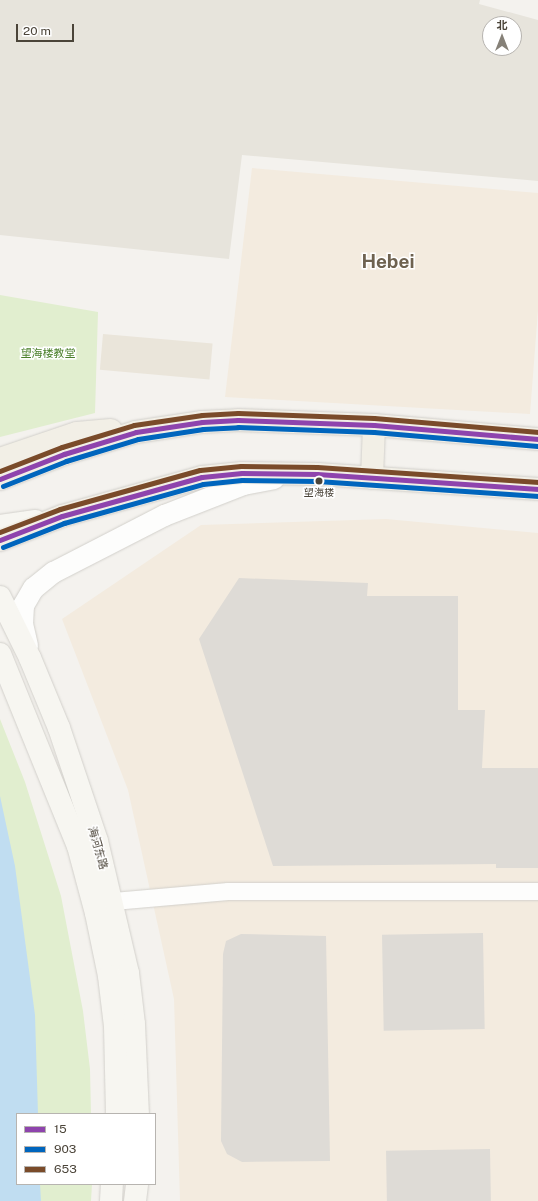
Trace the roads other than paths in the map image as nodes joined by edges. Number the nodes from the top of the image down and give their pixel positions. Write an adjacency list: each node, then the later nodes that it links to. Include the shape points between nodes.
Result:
1 (374, 425): 2 (main road, via 238,420); 3 (main road); 6 (main road)
2 (136, 432): 4 (main road, via 107,429 78,433); 7 (main road, via 64,454)
3 (538, 439)
4 (0, 459)
5 (295, 473): 6 (main road); 9 (main road, via 242,473 202,477); 14 (street, via 243,484 211,495 164,515 54,572 33,588 23,605 22,624)
6 (372, 478): 8 (main road)
7 (0, 479)
8 (538, 489)
9 (62, 516): 10 (main road, via 20,525); 11 (main road)
10 (0, 526)
11 (0, 540)
12 (0, 598): 14 (main road, 海河东路)
13 (0, 654): 17 (main road, 海河东路, via 78,846 94,905 115,1026)
14 (30, 658): 16 (main road, 海河东路, via 59,728 97,841)
15 (538, 892): 16 (street, via 228,891)
16 (113, 901): 18 (main road, 海河东路, via 128,973 134,1024)
17 (117, 1113)
18 (138, 1113)
19 (112, 1185): 21 (main road)
20 (137, 1185): 22 (main road)
21 (111, 1201)
22 (135, 1201)

